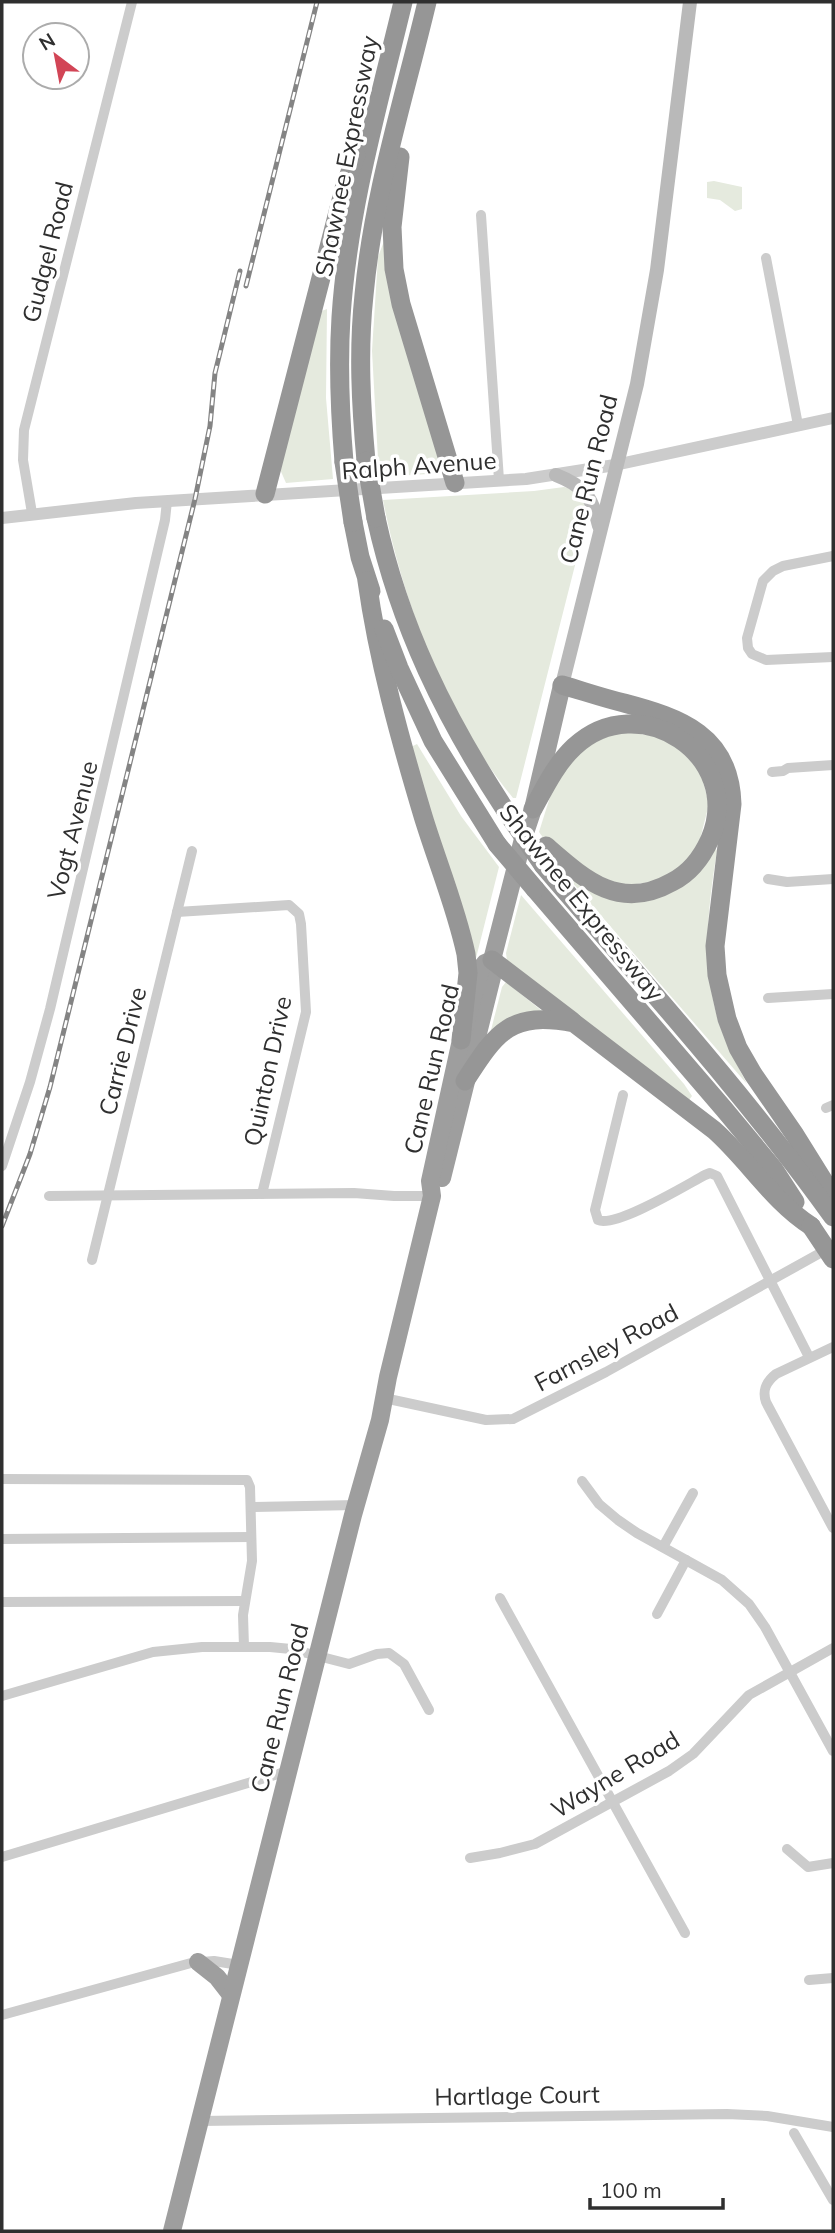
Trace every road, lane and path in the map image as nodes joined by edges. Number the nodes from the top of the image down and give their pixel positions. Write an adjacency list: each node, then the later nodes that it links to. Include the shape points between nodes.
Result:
1 (132, 2): 17 (street, Gudgel Road, via 24,430 22,447)
2 (402, 2): 6 (highway, Shawnee Expressway)
3 (427, 2): 5 (highway, Shawnee Expressway)
4 (690, 2): 11 (main road, Cane Run Road, via 657,270 637,384)
5 (410, 74): 14 (highway, via 393,202 394,269); 28 (highway, Shawnee Expressway, bridge, via 381,189 364,293 360,359 366,461 393,583 417,651 471,757 506,811)
6 (380, 92): 15 (highway, via 344,189); 21 (highway, Shawnee Expressway, bridge, via 354,215 340,350 344,462)
7 (481, 215): 13 (street)
8 (766, 258): 10 (street)
9 (833, 418): 10 (street, Ralph Avenue)
10 (798, 425): 11 (street, Ralph Avenue)
11 (615, 465): 12 (street, Ralph Avenue); 19 (main road, Cane Run Road)
12 (555, 475): 13 (street, Ralph Avenue); 19 (main road, via 586,491)
13 (499, 480): 14 (street, Ralph Avenue)
14 (455, 483): 15 (street, Ralph Avenue)
15 (265, 494): 16 (street, Ralph Avenue)
16 (167, 501): 17 (street, Ralph Avenue); 39 (street, Vogt Avenue, via 50,1009)
17 (32, 513): 18 (street, Ralph Avenue)
18 (2, 518)
19 (600, 530): 23 (main road, Cane Run Road)
20 (833, 556): 22 (street, via 783,566 762,581 747,638 752,654 766,660)
21 (367, 581): 36 (highway, via 384,673 466,954); 46 (highway, Shawnee Expressway, bridge, via 418,713 498,844 773,1168)
22 (833, 657)
23 (562, 685): 26 (highway, Cane Run Road); 44 (highway, via 678,719 704,737 723,763 732,804 715,946 720,993 738,1048)
24 (833, 765): 25 (street)
25 (772, 772)
26 (533, 809): 28 (highway, via 557,767 576,745 598,731 623,724 653,726 680,738 702,761 712,782 715,819 705,850 686,873 657,889 619,892 595,885); 32 (highway, Cane Run Road)
27 (192, 851): 31 (street, Carrie Drive)
28 (544, 856): 45 (highway, Shawnee Expressway, via 787,1152)
29 (768, 878): 30 (street, via 787,882)
30 (833, 879)
31 (177, 912): 40 (street, Quinton Drive, via 289,905 300,919 306,1012); 41 (street, Carrie Drive)
32 (492, 960): 35 (highway); 36 (highway, Cane Run Road, via 481,968); 37 (highway, Cane Run Road, via 494,969)
33 (833, 994): 34 (street)
34 (768, 998)
35 (575, 1023): 37 (highway, via 550,1018 515,1025 487,1047); 46 (highway, via 714,1130 792,1214)
36 (461, 1040): 43 (highway, Cane Run Road, via 430,1181)
37 (465, 1081): 43 (highway, Cane Run Road, via 440,1185)
38 (622, 1095): 50 (street, via 595,1210 598,1220 608,1222 639,1211 713,1174 732,1201)
39 (2, 1166)
40 (262, 1194): 41 (street); 43 (street)
41 (108, 1195): 42 (street); 49 (street, Carrie Drive)
42 (49, 1196)
43 (432, 1196): 53 (highway, Cane Run Road)
44 (833, 1196)
45 (833, 1217)
46 (811, 1226): 48 (highway, Shawnee Expressway, bridge)
47 (833, 1246): 50 (street, Farnsley Road)
48 (833, 1259)
49 (92, 1260)
50 (770, 1281): 52 (street); 53 (street, Farnsley Road, via 513,1419 486,1420)
51 (833, 1348): 52 (street)
52 (809, 1357): 59 (street, via 771,1377 765,1386 766,1402)
53 (384, 1398): 57 (highway, Cane Run Road)
54 (2, 1479): 58 (street, via 240,1478 248,1481)
55 (582, 1481): 62 (street, via 618,1520)
56 (693, 1493): 62 (street)
57 (357, 1505): 58 (street); 70 (highway, Cane Run Road)
58 (251, 1507): 60 (street)
59 (833, 1528)
60 (251, 1537): 61 (street); 65 (street)
61 (2, 1539)
62 (663, 1547): 63 (street)
63 (686, 1560): 67 (street); 71 (street, via 722,1580 749,1604)
64 (500, 1598): 76 (street)
65 (245, 1601): 66 (street); 68 (street)
66 (2, 1602)
67 (657, 1614)
68 (244, 1647): 70 (street, via 290,1649); 72 (street, via 153,1652)
69 (833, 1648): 71 (street, Wayne Road)
70 (317, 1656): 73 (street, via 356,1664 389,1653 404,1664); 75 (highway, Cane Run Road)
71 (790, 1672): 74 (street); 76 (street, Wayne Road, via 749,1695 680,1764)
72 (2, 1696)
73 (429, 1710)
74 (833, 1751)
75 (288, 1771): 78 (street); 83 (highway, Cane Run Road)
76 (613, 1803): 79 (street, Wayne Road, via 535,1844); 81 (street)
77 (788, 1849): 80 (street, via 808,1867)
78 (2, 1857)
79 (470, 1858)
80 (833, 1863)
81 (685, 1933)
82 (198, 1962): 83 (street); 86 (highway); 87 (street)
83 (239, 1965): 86 (highway, Cane Run Road)
84 (833, 1978): 85 (street)
85 (809, 1980)
86 (231, 1995): 88 (highway, Cane Run Road)
87 (2, 2015)
88 (200, 2121): 89 (street, Hartlage Court, via 717,2113); 92 (highway, Cane Run Road)
89 (833, 2127)
90 (794, 2133): 91 (street)
91 (833, 2200)
92 (172, 2231)

